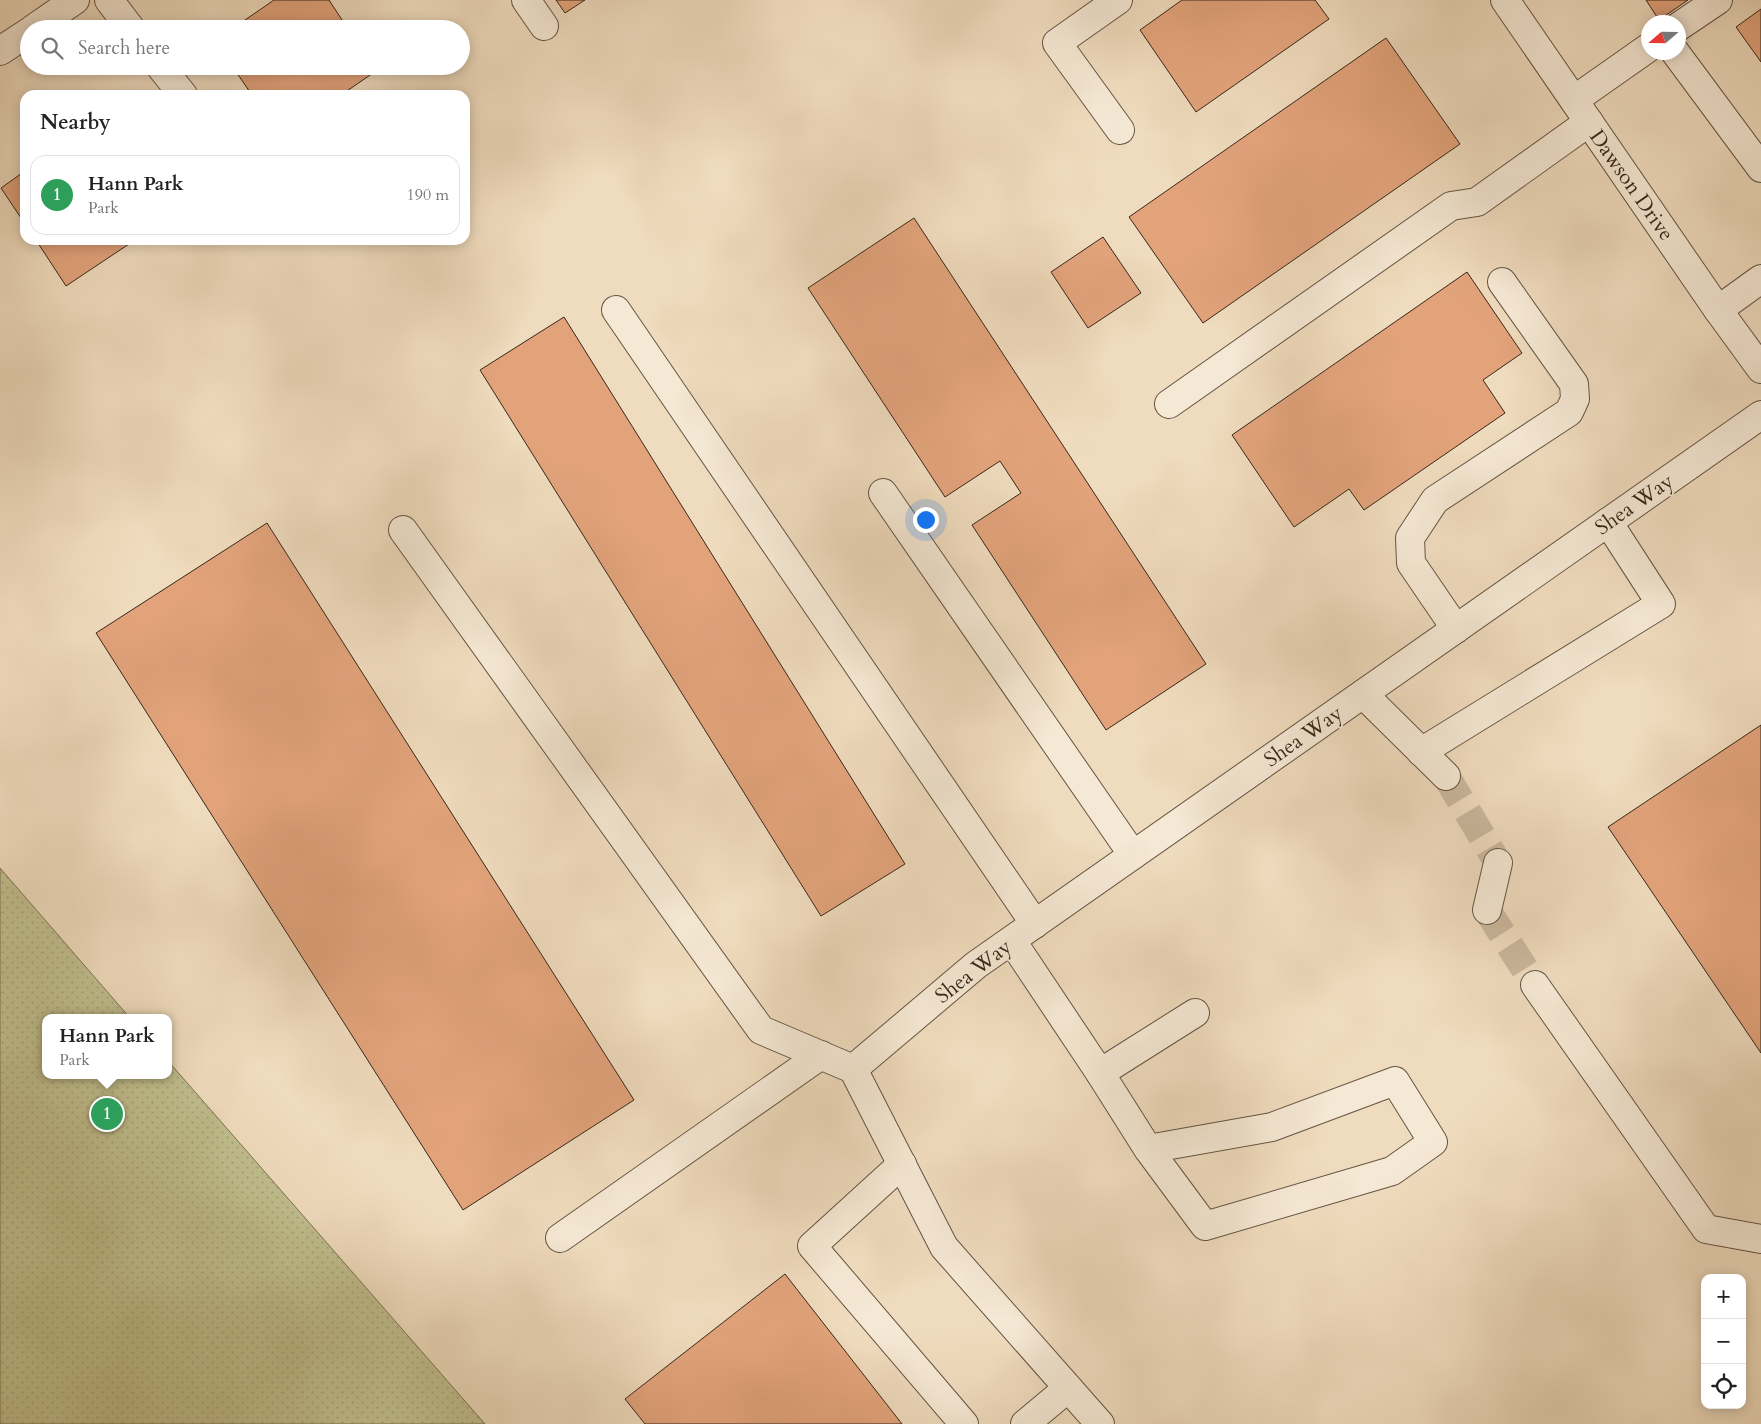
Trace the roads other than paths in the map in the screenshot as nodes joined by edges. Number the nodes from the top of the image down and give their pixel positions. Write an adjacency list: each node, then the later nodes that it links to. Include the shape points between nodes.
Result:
1 (75, 0): 7 (street)
2 (109, 0): 8 (street)
3 (526, 0): 10 (street)
4 (1118, 0): 18 (street, via 1057,42)
5 (1506, 0): 17 (street, Dawson Drive)
6 (1718, 0): 9 (street)
7 (46, 20)
8 (124, 20)
9 (1686, 22)
10 (544, 26)
11 (20, 38): 12 (street)
12 (0, 51)
13 (1641, 55): 17 (street)
14 (1681, 60): 19 (street)
15 (167, 75): 16 (street)
16 (179, 90)
17 (1581, 111): 23 (street, Dawson Drive); 25 (street, via 1477,202 1451,206)
18 (1120, 130)
19 (1761, 168)
20 (1761, 279): 23 (street)
21 (1502, 282): 30 (street, via 1574,384 1575,400 1569,412 1435,500 1410,538 1410,563)
22 (616, 310): 37 (street)
23 (1718, 310): 24 (street, Dawson Drive)
24 (1761, 369)
25 (1169, 404)
26 (1761, 415): 28 (street, Shea Way)
27 (883, 493): 34 (street)
28 (1608, 522): 30 (street, Shea Way); 32 (street, via 1661,604)
29 (403, 530): 41 (street, via 762,1030)
30 (1456, 628): 31 (street, Shea Way)
31 (1363, 694): 32 (street); 34 (street, Shea Way)
32 (1421, 752): 33 (street)
33 (1446, 776)
34 (1133, 855): 37 (street, Shea Way)
35 (1498, 863): 36 (street)
36 (1487, 910)
37 (1035, 924): 38 (street, Shea Way)
38 (1012, 941): 42 (street, Shea Way, via 976,965); 43 (street)
39 (1535, 985): 47 (street, via 1706,1229)
40 (1195, 1013): 43 (street)
41 (821, 1055): 42 (street); 46 (street)
42 (853, 1069): 45 (street)
43 (1100, 1073): 44 (street)
44 (1148, 1149): 44 (street, via 1205,1226 1392,1171 1433,1142 1395,1081 1272,1127)
45 (902, 1164): 48 (street, via 944,1248); 49 (street, via 812,1246)
46 (560, 1238)
47 (1761, 1238)
48 (1068, 1388): 50 (street); 51 (street)
49 (964, 1424)
50 (1025, 1424)
51 (1100, 1424)

